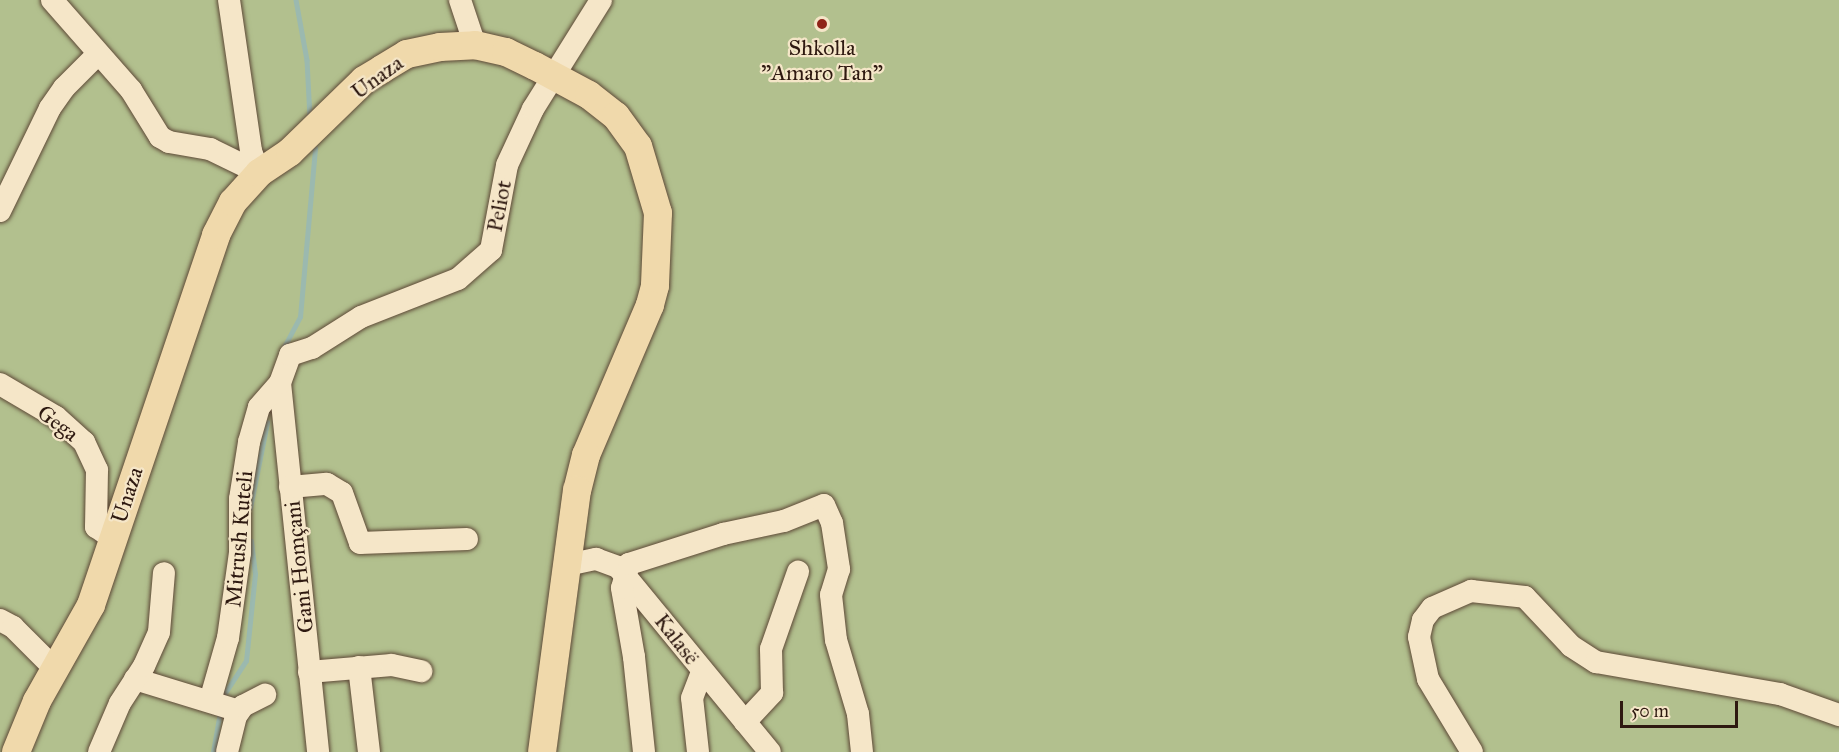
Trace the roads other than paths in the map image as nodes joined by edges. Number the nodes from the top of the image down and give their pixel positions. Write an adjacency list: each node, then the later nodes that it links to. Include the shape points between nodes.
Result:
1 (52, 0): 6 (street)
2 (229, 0): 8 (street, via 251,151)
3 (460, 0): 5 (street)
4 (601, 0): 7 (street, Peliot)
5 (475, 45): 7 (main road, Unaza, via 506,52); 8 (main road, Unaza, via 407,54 364,80 290,152)
6 (98, 54): 8 (street, via 132,90 160,137 210,149); 9 (street, via 50,108)
7 (555, 76): 10 (street, Peliot, via 533,110 507,165 490,250 458,279 361,317 312,348 290,355); 15 (main road, Unaza, via 600,103 627,130 638,146 658,213 655,286 636,344 581,470)
8 (259, 173): 13 (main road, Unaza, via 233,202 216,235)
9 (0, 211)
10 (280, 383): 12 (street, Gani Homçani); 27 (street, Mitrush Kuteli, via 259,407 251,432 240,499 235,599)
11 (0, 384): 13 (street, Gega, via 56,417 84,442 97,470 96,527)
12 (290, 487): 14 (street, via 327,484 342,493 360,543); 23 (street, Gani Homçani)
13 (114, 539): 21 (main road, Unaza, via 91,605)
14 (467, 539)
15 (567, 565): 18 (street, Kalasë, via 596,559 607,561); 36 (main road, Unaza)
16 (798, 572): 30 (street, via 771,649 772,693)
17 (164, 573): 25 (street, via 159,632)
18 (624, 573): 24 (street, Kalasë); 37 (street, via 622,588); 40 (street, via 635,561 723,534 784,521 824,505 832,523 839,569 831,595 836,640 858,714)
19 (0, 620): 21 (street, via 13,627)
20 (359, 667): 22 (street, via 392,664); 23 (street); 35 (street)
21 (57, 670): 31 (main road, Unaza, via 38,701)
22 (421, 671)
23 (309, 672): 34 (street, Gani Homçani)
24 (702, 672): 30 (street, Kalasë); 38 (street, via 692,698)
25 (135, 680): 27 (street); 32 (street, via 120,703)
26 (265, 695): 28 (street)
27 (210, 701): 28 (street)
28 (239, 711): 33 (street)
29 (1839, 715): 41 (street, via 1780,694 1596,662 1571,646 1525,597 1471,591 1449,597 1432,608 1423,620 1419,637 1428,679)
30 (745, 722): 39 (street, Kalasë)
31 (16, 752)
32 (99, 752)
33 (227, 752)
34 (318, 752)
35 (369, 752)
36 (542, 752)
37 (644, 752)
38 (698, 752)
39 (770, 752)
40 (862, 752)
41 (1472, 752)

